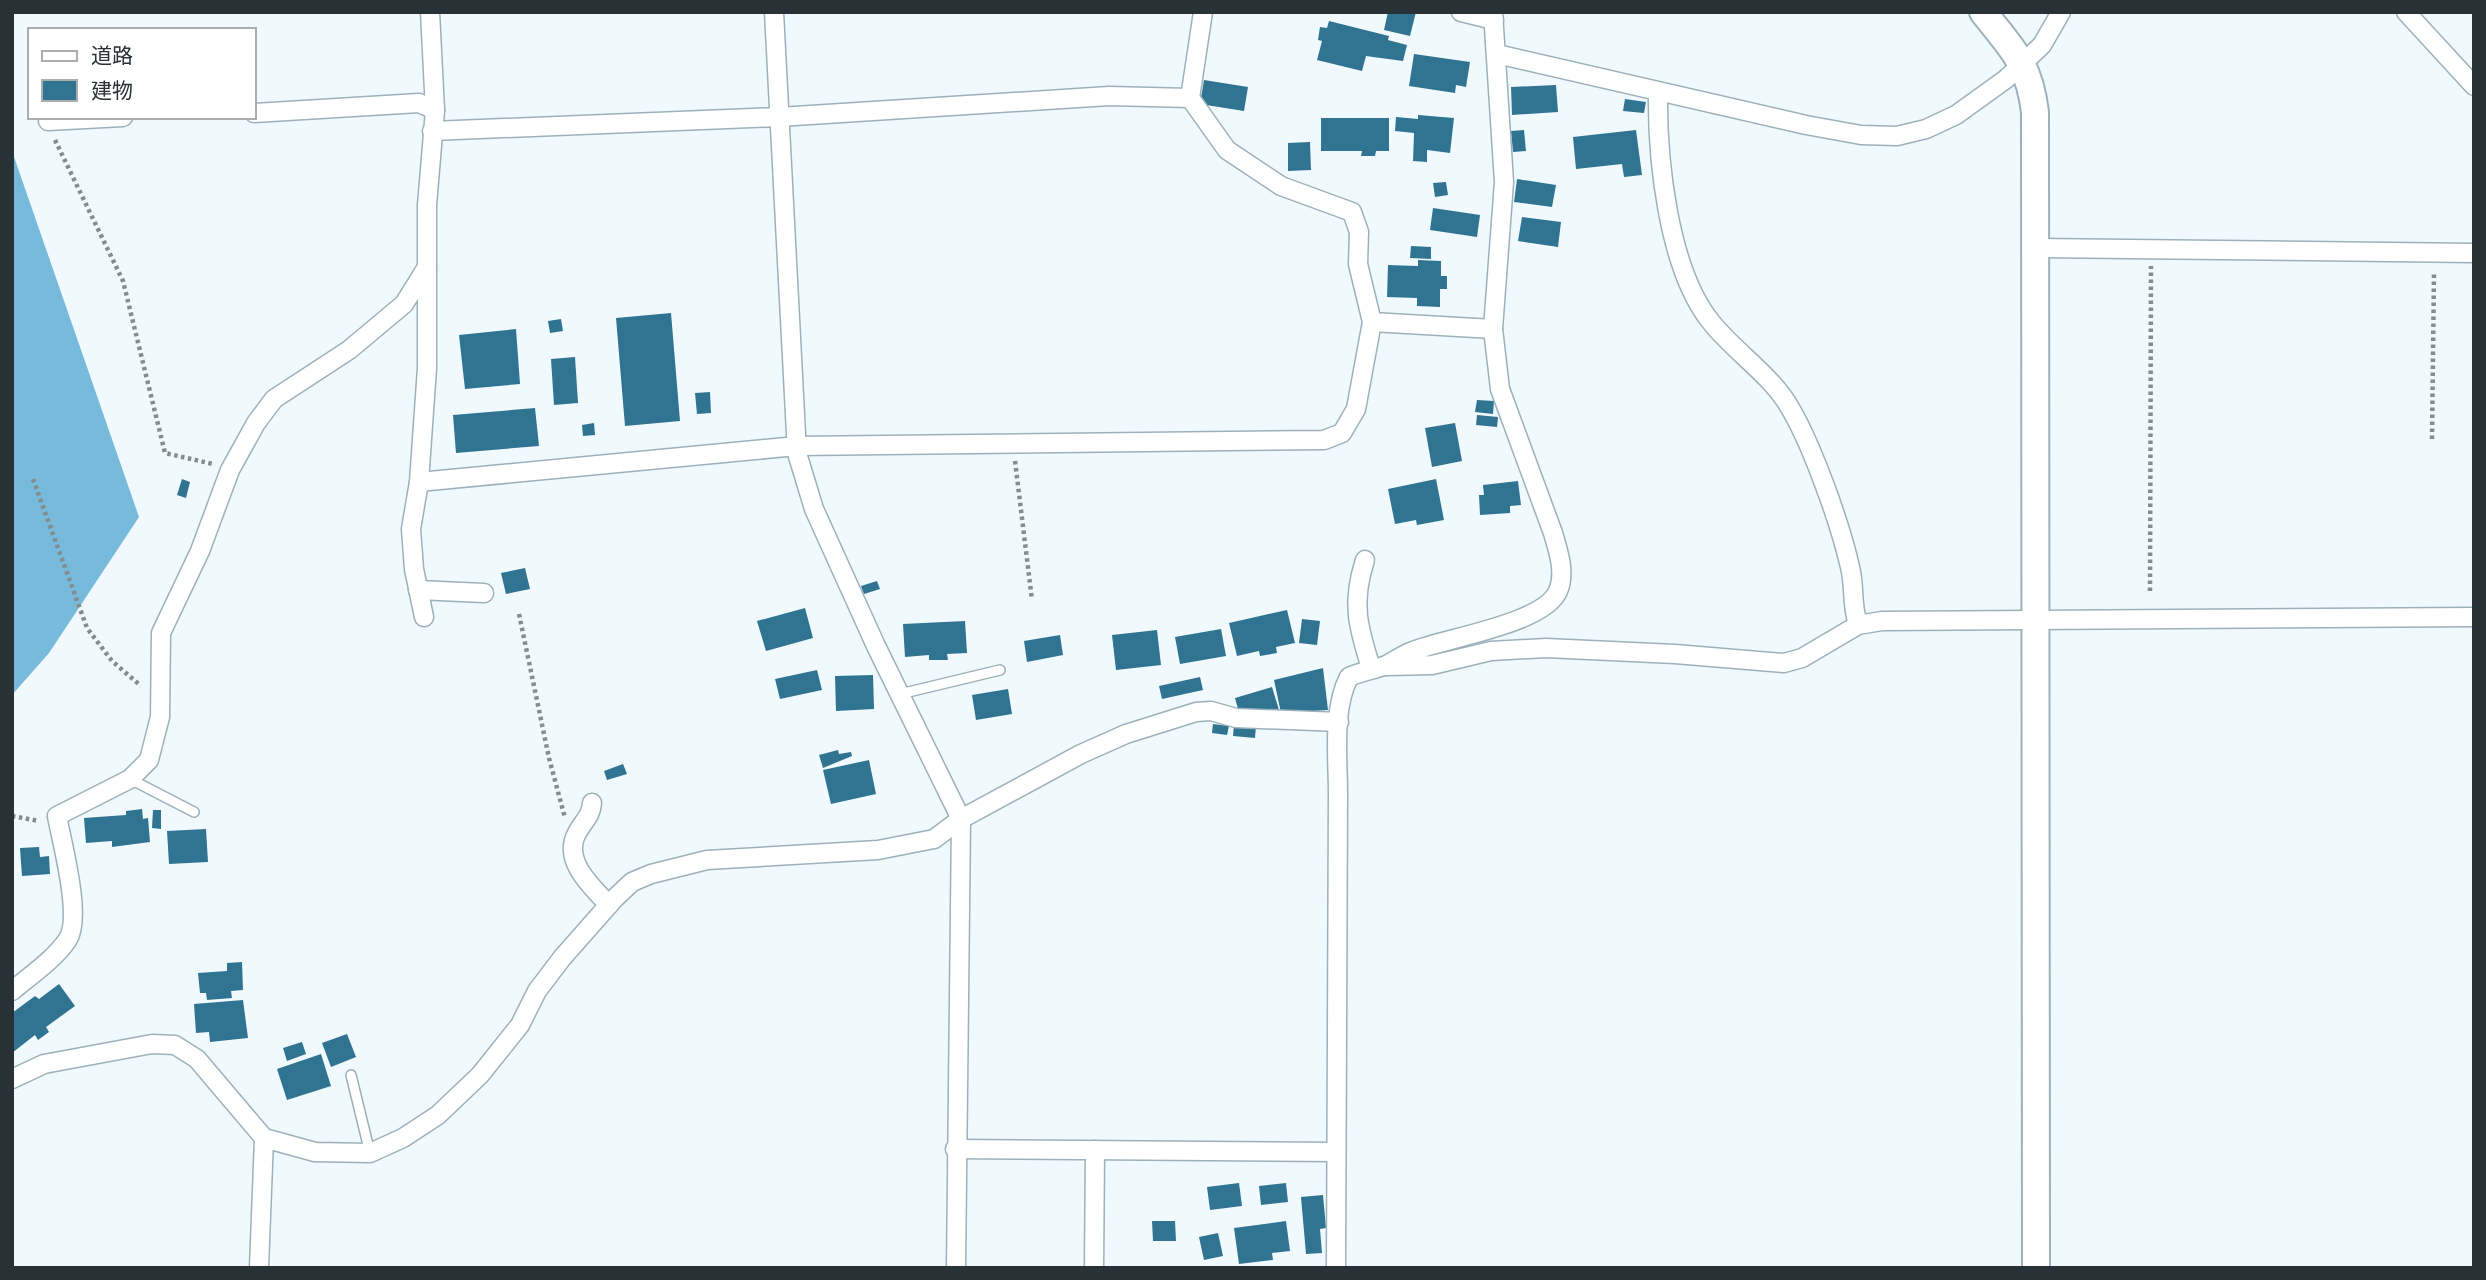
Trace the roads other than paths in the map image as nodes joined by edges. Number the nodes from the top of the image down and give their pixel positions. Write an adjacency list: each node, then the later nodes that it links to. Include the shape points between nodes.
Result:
1 (430, 12): 14 (street)
2 (774, 12): 16 (street)
3 (1203, 12): 13 (street)
4 (1461, 12): 8 (street)
5 (1983, 12): 10 (street)
6 (2061, 12): 10 (street, via 2042,45)
7 (2406, 12): 11 (street)
8 (1494, 16): 9 (street)
9 (1497, 54): 12 (street); 24 (street, via 1504,182)
10 (2024, 64): 12 (street, via 1956,115 1897,136 1847,133); 20 (street, via 2035,112)
11 (2474, 86)
12 (1658, 92): 33 (street, via 1657,140 1665,203 1693,293 1710,321 1787,402 1846,549)
13 (1190, 98): 16 (street, via 1110,96); 23 (street, via 1227,150 1280,186 1352,212)
14 (435, 110): 15 (street, via 419,103); 19 (street)
15 (256, 113)
16 (779, 117): 19 (street); 25 (street)
17 (86, 119): 18 (street)
18 (48, 121)
19 (432, 131): 22 (street)
20 (2037, 248): 21 (street); 32 (street)
21 (2474, 253)
22 (427, 267): 26 (street, via 427,368); 38 (street, via 404,304 349,350 274,398 256,423 230,470 162,633 157,739 149,760)
23 (1372, 322): 24 (street); 25 (street, via 1353,416 1342,433 1324,440)
24 (1493, 329): 34 (street, via 1500,389 1559,554 1558,591 1546,605 1508,624 1412,651)
25 (797, 446): 26 (street); 36 (street, via 814,509)
26 (419, 482): 28 (street, via 411,529)
27 (1365, 560): 34 (street, via 1356,587 1357,622)
28 (418, 590): 29 (street); 30 (street)
29 (484, 593)
30 (424, 617)
31 (2474, 618): 32 (street)
32 (2036, 620): 33 (street); 55 (street)
33 (1858, 625): 34 (street, via 1802,658 1784,663 1546,648 1491,652 1432,665)
34 (1377, 667): 37 (street, via 1349,677)
35 (1000, 670): 36 (lane)
36 (899, 695): 41 (street)
37 (1339, 722): 41 (street, via 1196,712 1115,739); 49 (street)
38 (130, 779): 40 (lane); 43 (street, via 57,816 71,899 70,936)
39 (592, 803): 42 (street, via 572,853 585,880)
40 (194, 812)
41 (961, 819): 42 (street, via 934,839 908,846 707,860 632,882); 47 (street)
42 (609, 905): 50 (street, via 562,958 537,991 520,1025 480,1075 438,1115)
43 (12, 991)
44 (351, 1075): 50 (lane)
45 (12, 1079): 46 (street, via 44,1064 152,1044 175,1045 197,1059)
46 (264, 1138): 50 (street, via 315,1152); 51 (street)
47 (955, 1149): 48 (street); 52 (street)
48 (1095, 1150): 49 (street); 53 (street)
49 (1336, 1152): 54 (street)
50 (370, 1153)
51 (259, 1268)
52 (956, 1268)
53 (1094, 1268)
54 (1336, 1268)
55 (2036, 1268)

